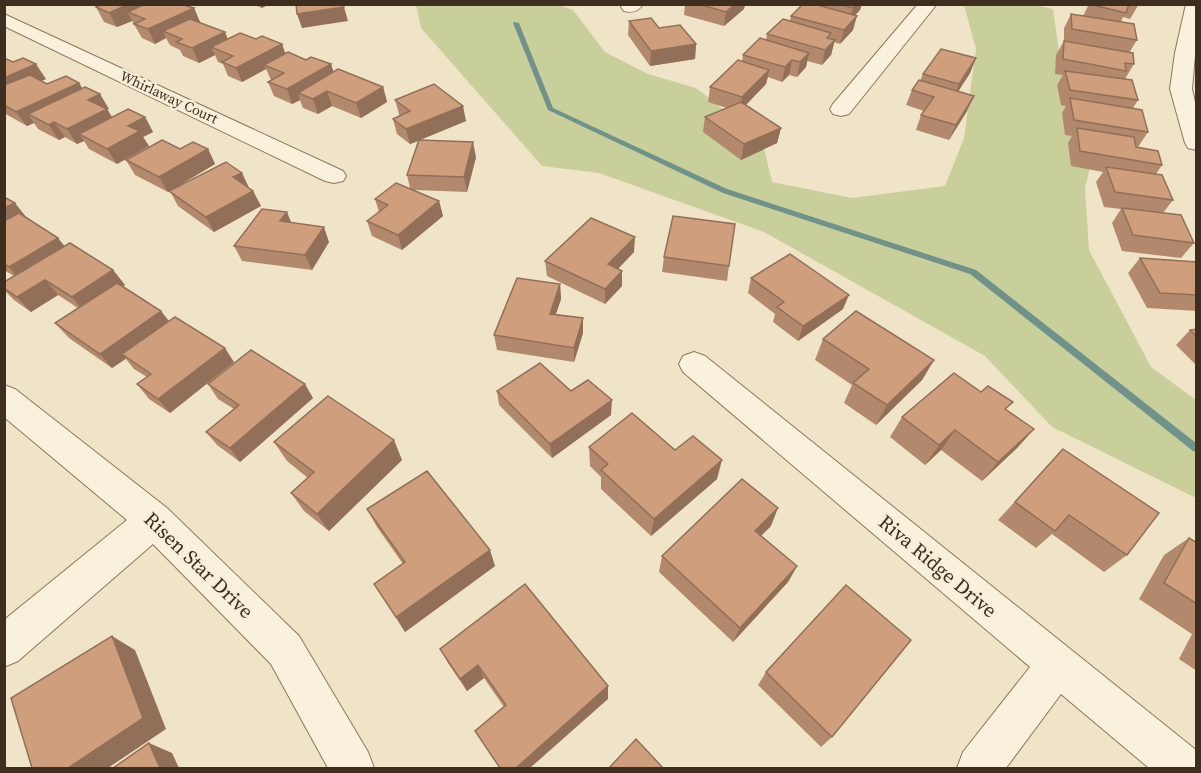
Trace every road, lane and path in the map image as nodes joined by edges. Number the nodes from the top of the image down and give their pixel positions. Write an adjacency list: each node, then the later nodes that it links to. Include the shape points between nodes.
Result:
1 (1196, 4): 5 (street, via 1181,89)
2 (918, 8): 4 (street)
3 (4, 19): 6 (street, Whirlaway Court)
4 (841, 109)
5 (1197, 143)
6 (334, 176)
7 (694, 364): 11 (street, Riva Ridge Drive)
8 (4, 398): 9 (street, Risen Star Drive)
9 (154, 520): 10 (street); 12 (street, Risen Star Drive, via 285,650)
10 (4, 647)
11 (1057, 665): 13 (street); 14 (street, Riva Ridge Drive)
12 (352, 768)
13 (979, 768)
14 (1183, 768)

